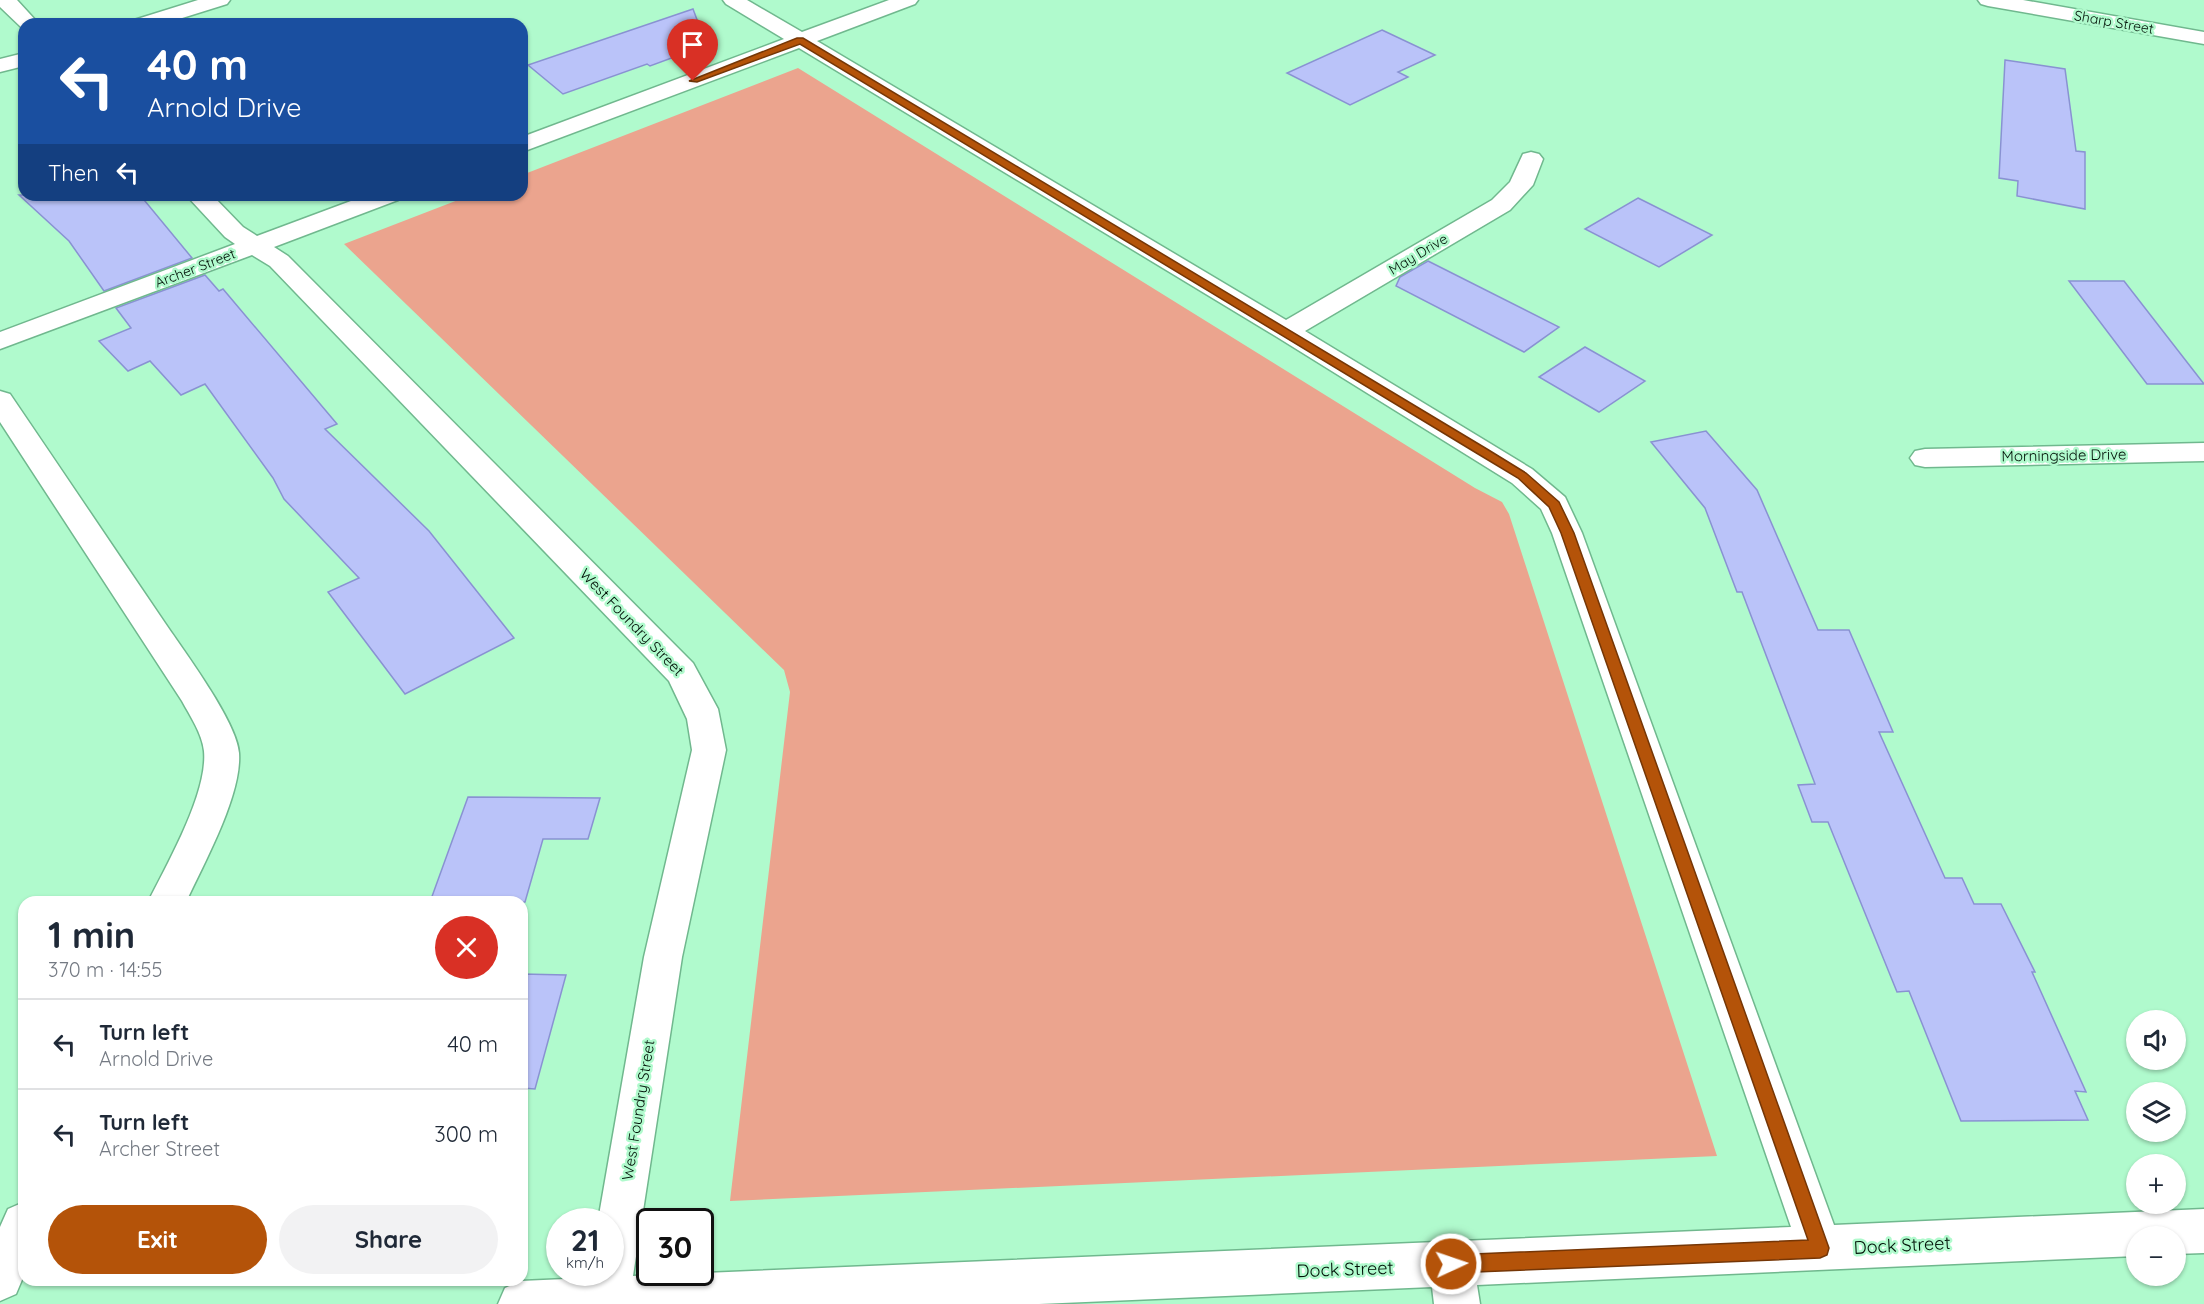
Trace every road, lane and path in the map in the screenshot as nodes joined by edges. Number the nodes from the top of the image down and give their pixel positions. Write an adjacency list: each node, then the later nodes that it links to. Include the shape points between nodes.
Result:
1 (5, 0): 6 (street)
2 (220, 0): 7 (street)
3 (733, 0): 9 (street)
4 (908, 0): 9 (street)
5 (1988, 0): 8 (street, Sharp Street)
6 (23, 18)
7 (161, 18)
8 (2204, 38)
9 (800, 40): 12 (street); 17 (street)
10 (18, 61): 11 (street)
11 (0, 66)
12 (528, 143)
13 (1530, 159): 17 (street, May Drive, via 1521,185 1501,205)
14 (204, 201): 16 (street, West Foundry Street, via 234,232)
15 (373, 201): 16 (street, Archer Street)
16 (255, 246): 18 (street, Archer Street); 28 (street, West Foundry Street, via 279,261 681,672 708,728 709,750 663,957)
17 (1286, 331): 25 (street, via 1522,476 1554,504)
18 (0, 342)
19 (0, 400): 22 (street, via 195,694 217,735 222,752 213,799)
20 (2204, 452): 21 (street, Morningside Drive)
21 (1925, 458)
22 (170, 896)
23 (2204, 1232): 25 (street, Dock Street)
24 (18, 1238): 26 (street)
25 (1820, 1248): 27 (street, Dock Street)
26 (0, 1278)
27 (1454, 1284): 28 (street, Dock Street)
28 (606, 1302): 29 (street, Dock Street)
29 (521, 1304)

